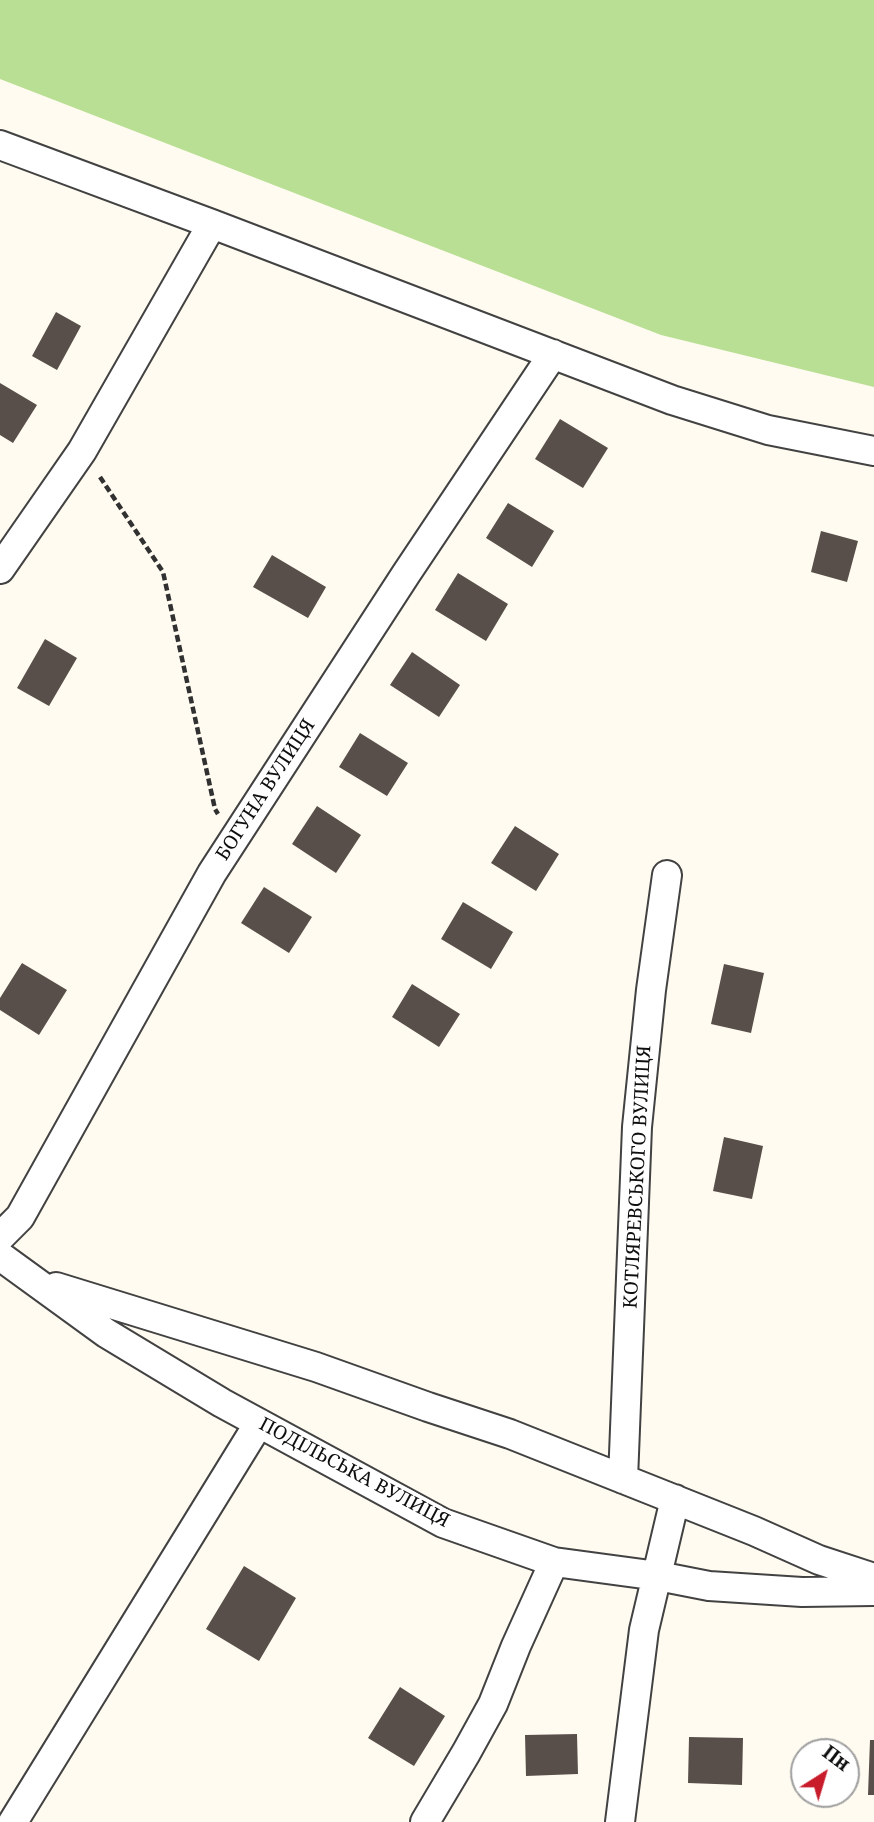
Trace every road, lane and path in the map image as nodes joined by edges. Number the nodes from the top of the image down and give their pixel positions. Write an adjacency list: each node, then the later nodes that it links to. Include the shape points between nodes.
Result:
1 (0, 145): 2 (street)
2 (212, 224): 3 (street); 4 (street)
3 (553, 355): 5 (street, via 768,430); 7 (street, БОГУНА ВУЛИЦЯ)
4 (82, 451): 6 (street); 7 (path, via 163,572 215,809)
5 (874, 451)
6 (0, 569)
7 (232, 841): 9 (street, БОГУНА ВУЛИЦЯ, via 20,1217)
8 (667, 875): 13 (street, КОТЛЯРЕВСЬКОГО ВУЛИЦЯ, via 637,1127)
9 (0, 1237)
10 (0, 1256): 11 (street, ПОДІЛЬСЬКА ВУЛИЦЯ)
11 (34, 1281): 12 (street, ПОДІЛЬСЬКА ВУЛИЦЯ, via 106,1333); 13 (street, via 316,1367 510,1434)
12 (259, 1423): 15 (street, ПОДІЛЬСЬКА ВУЛИЦЯ, via 443,1523); 19 (street)
13 (623, 1479): 14 (street)
14 (674, 1499): 16 (street); 17 (street)
15 (554, 1562): 16 (street, ПОДІЛЬСЬКА ВУЛИЦЯ); 20 (street, via 493,1704)
16 (658, 1576): 18 (street, ПОДІЛЬСЬКА ВУЛИЦЯ, via 709,1586); 21 (street, via 644,1630)
17 (874, 1578)
18 (874, 1591)
19 (13, 1822)
20 (425, 1822)
21 (620, 1822)

